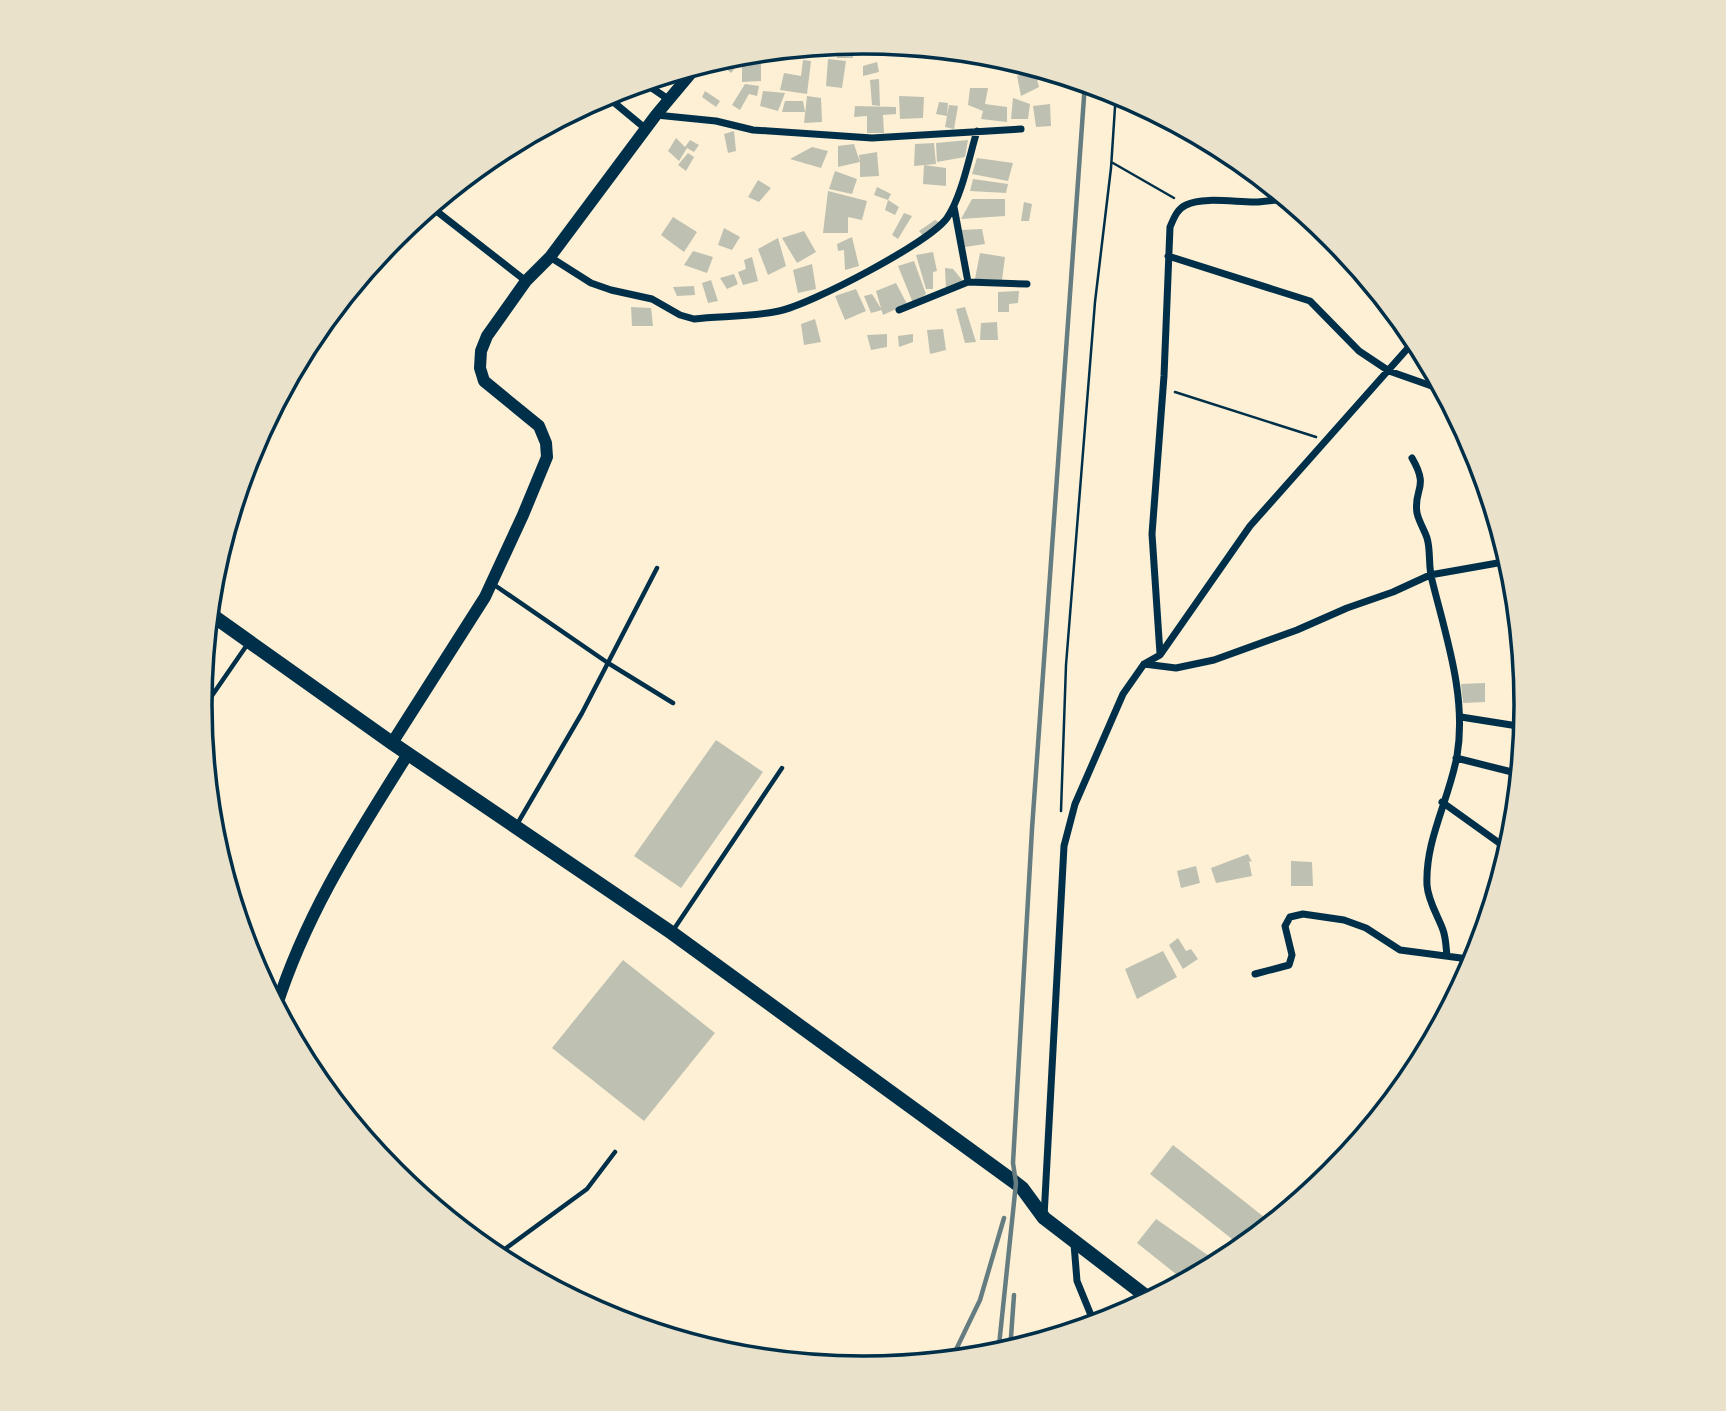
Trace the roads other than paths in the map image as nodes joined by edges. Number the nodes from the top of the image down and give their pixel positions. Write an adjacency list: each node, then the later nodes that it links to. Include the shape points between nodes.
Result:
1 (686, 79): 3 (street)
2 (654, 89): 3 (street)
3 (668, 99): 5 (street)
4 (615, 104): 6 (street)
5 (656, 115): 6 (street); 8 (street, via 753,130 872,138)
6 (646, 129): 13 (street)
7 (1021, 129): 8 (street)
8 (977, 131): 10 (street)
9 (1273, 200): 12 (street, via 1186,205 1170,227)
10 (953, 206): 13 (street, via 942,224 874,268 779,311 694,319 680,316 652,299 591,283); 15 (street)
11 (438, 212): 14 (street)
12 (1168, 256): 19 (street, via 1310,301 1359,351); 28 (street, via 1152,534)
13 (550, 257): 14 (street)
14 (526, 281): 25 (street, via 487,336 480,368 491,389 539,426 547,457)
15 (968, 282): 16 (street); 17 (street)
16 (1027, 285)
17 (898, 310)
18 (1407, 349): 19 (street)
19 (1389, 371): 20 (street); 28 (street, via 1250,526)
20 (1430, 385)
21 (1412, 458): 24 (street, via 1420,472 1416,506 1427,536)
22 (1498, 563): 24 (street)
23 (657, 568): 29 (lane)
24 (1430, 575): 30 (street, via 1214,660 1176,668); 33 (street)
25 (492, 583): 29 (lane); 35 (street)
26 (217, 619): 27 (main road)
27 (249, 642): 31 (lane); 35 (main road)
28 (1160, 654): 30 (street)
29 (608, 663): 32 (lane); 41 (lane)
30 (1144, 664): 49 (street, via 1122,694 1075,804 1064,846)
31 (212, 695)
32 (673, 703)
33 (1461, 717): 34 (street); 37 (street)
34 (1514, 725)
35 (392, 743): 36 (main road)
36 (408, 754): 41 (main road); 47 (street, via 322,894)
37 (1456, 758): 39 (street); 40 (street)
38 (782, 768): 43 (lane)
39 (1511, 772)
40 (1442, 802): 42 (street); 44 (street, via 1427,884)
41 (515, 827): 43 (main road)
42 (1500, 843)
43 (672, 933): 49 (main road, via 1013,1181)
44 (1447, 956): 45 (street); 46 (street, via 1400,950 1344,920 1294,915 1285,926 1292,955 1289,965)
45 (1463, 958)
46 (1255, 974)
47 (280, 996)
48 (615, 1152): 51 (lane, via 587,1189)
49 (1044, 1217): 50 (main road)
50 (1074, 1239): 52 (main road); 53 (street, via 1077,1281)
51 (505, 1250)
52 (1143, 1294)
53 (1091, 1315)

